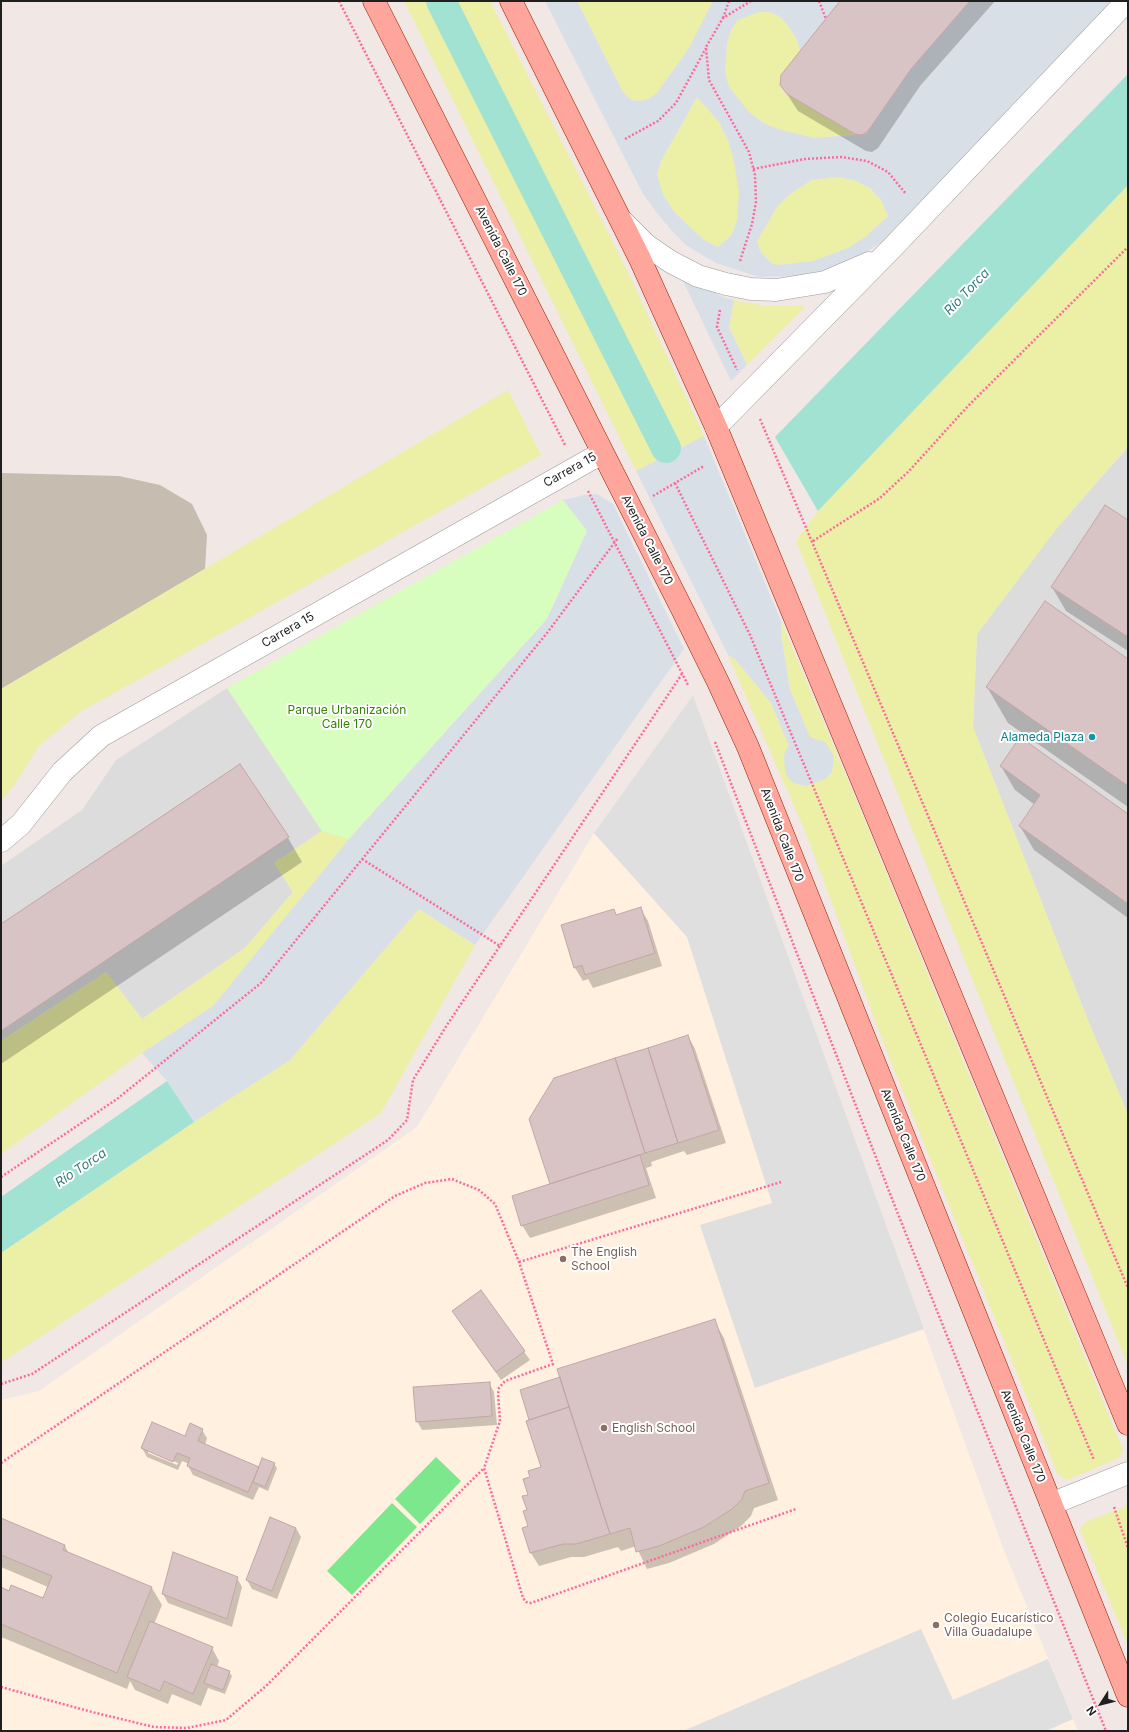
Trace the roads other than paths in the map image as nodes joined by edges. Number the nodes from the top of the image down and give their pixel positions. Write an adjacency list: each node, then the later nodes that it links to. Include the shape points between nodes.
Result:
1 (374, 1): 7 (main road, Avenida Calle 170)
2 (511, 1): 4 (main road)
3 (1127, 1): 5 (street)
4 (621, 221): 5 (street, via 646,245 671,262 698,276 751,289 776,290 825,282 871,262); 6 (main road)
5 (892, 248): 6 (street)
6 (716, 426): 9 (main road)
7 (602, 453): 8 (street, Carrera 15, via 101,736 62,772 21,824); 11 (main road, Avenida Calle 170, via 715,675 748,747)
8 (1, 841)
9 (1128, 1424)
10 (1128, 1473): 11 (street)
11 (1051, 1504): 12 (main road, Avenida Calle 170)
12 (1128, 1696)

